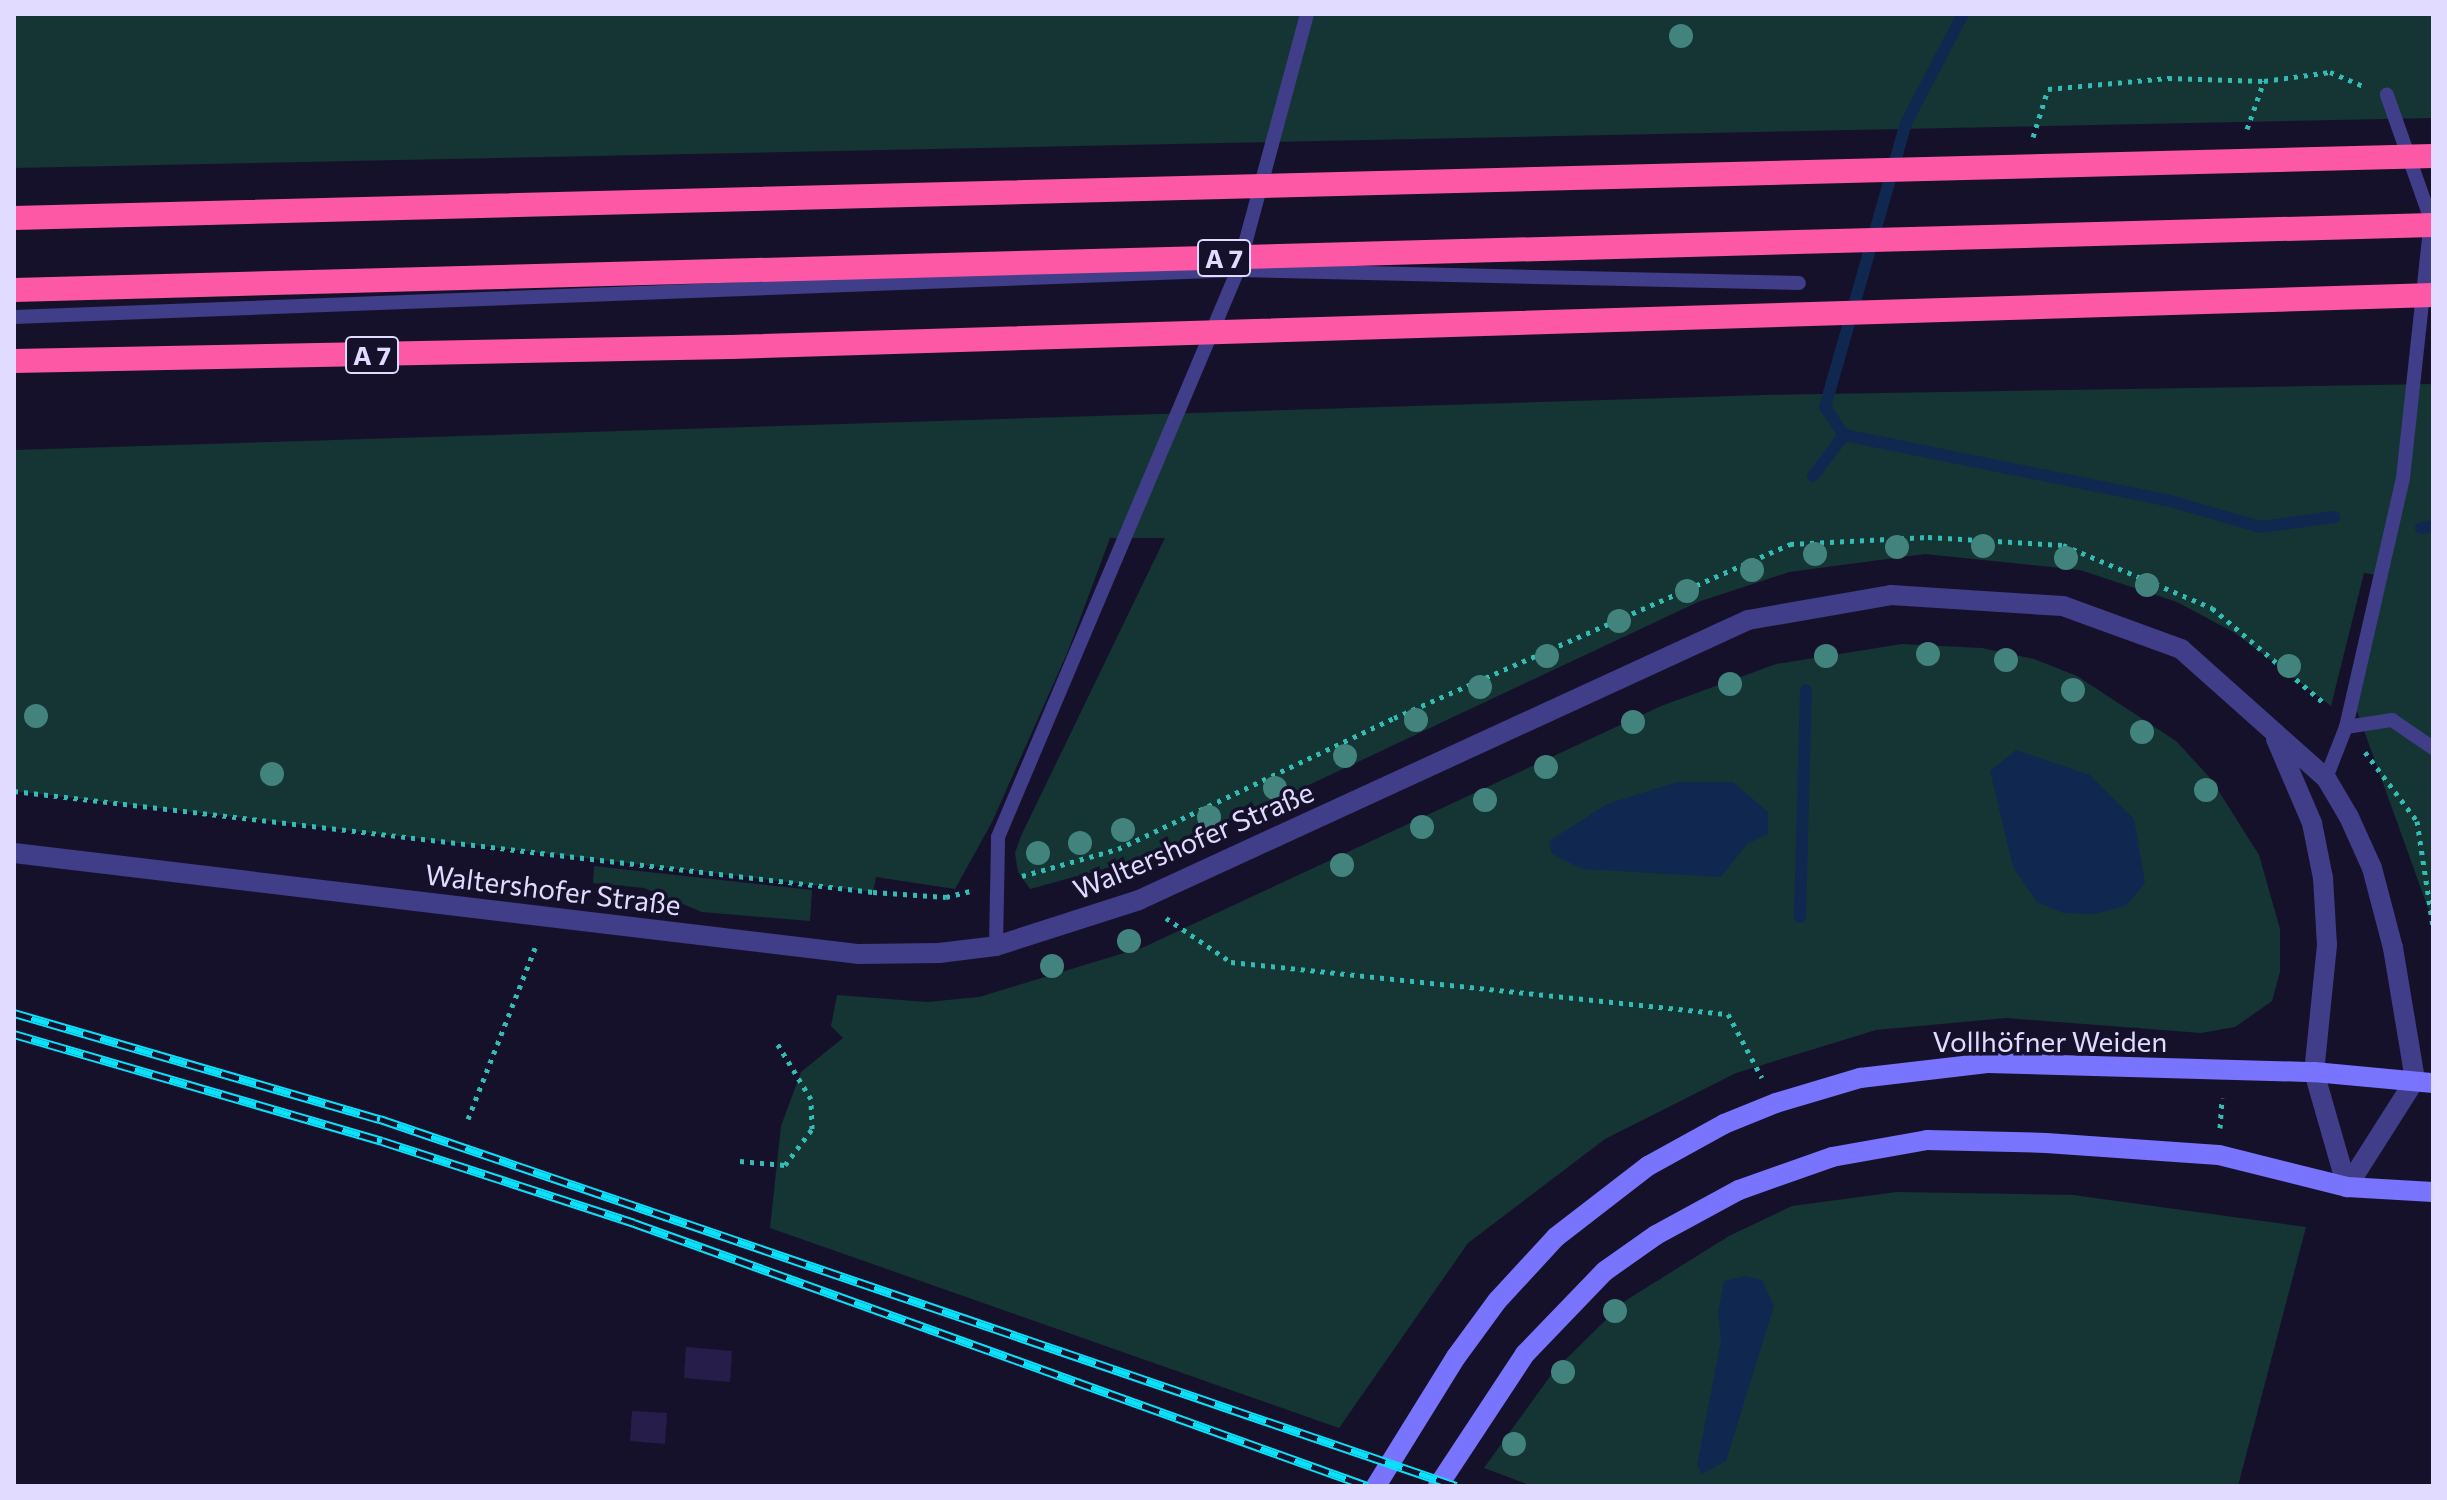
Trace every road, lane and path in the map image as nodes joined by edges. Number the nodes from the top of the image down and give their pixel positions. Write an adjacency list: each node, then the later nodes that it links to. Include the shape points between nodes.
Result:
1 (1307, 14): 6 (lane)
2 (2387, 95): 13 (lane, via 2431,220 2403,478)
3 (2433, 156): 4 (highway, bridge)
4 (14, 218)
5 (2433, 225): 8 (highway, A 7, bridge)
6 (1238, 270): 7 (lane); 10 (lane); 19 (lane, via 998,837)
7 (1799, 283)
8 (14, 290)
9 (2433, 295): 11 (highway, A 7, bridge, via 746,346)
10 (14, 317)
11 (14, 361)
12 (1928, 537): 19 (path, via 1790,544 1408,712 1118,849)
13 (2346, 727): 15 (lane, via 2392,720); 16 (lane)
14 (2273, 731): 16 (street, Waltershofer Straße); 20 (street, Waltershofer Straße, via 2181,649 2063,606 1891,595 1748,620); 24 (street, Waltershofer Straße, via 2312,823 2323,878 2327,945)
15 (2433, 748)
16 (2326, 778): 26 (street, Waltershofer Straße, via 2372,868)
17 (14, 791): 19 (path, via 873,892 946,897)
18 (14, 853): 21 (street, Waltershofer Straße)
19 (996, 883): 22 (lane)
20 (1139, 900): 22 (street, Waltershofer Straße); 27 (path, via 1231,962 1728,1014)
21 (547, 916): 22 (street, Waltershofer Straße, via 859,954); 28 (path)
22 (996, 946)
23 (777, 1043): 30 (path, via 811,1099 812,1129 785,1165)
24 (2314, 1072): 25 (main road, Vollhöfner Weiden); 26 (main road, Vollhöfner Weiden); 31 (street, Waltershofer Straße)
25 (2224, 1073): 27 (main road, Vollhöfner Weiden, via 1987,1063 1860,1078); 29 (path)
26 (2424, 1081): 31 (street)
27 (1776, 1103): 33 (main road, Vollhöfner Weiden, via 1681,1146 1556,1237 1456,1357)
28 (468, 1119)
29 (2219, 1155): 31 (main road); 34 (main road, via 1927,1140 1832,1157 1765,1179 1656,1235 1579,1294 1525,1354)
30 (740, 1161)
31 (2347, 1187): 32 (main road)
32 (2433, 1192)
33 (1376, 1486)
34 (1438, 1486)

